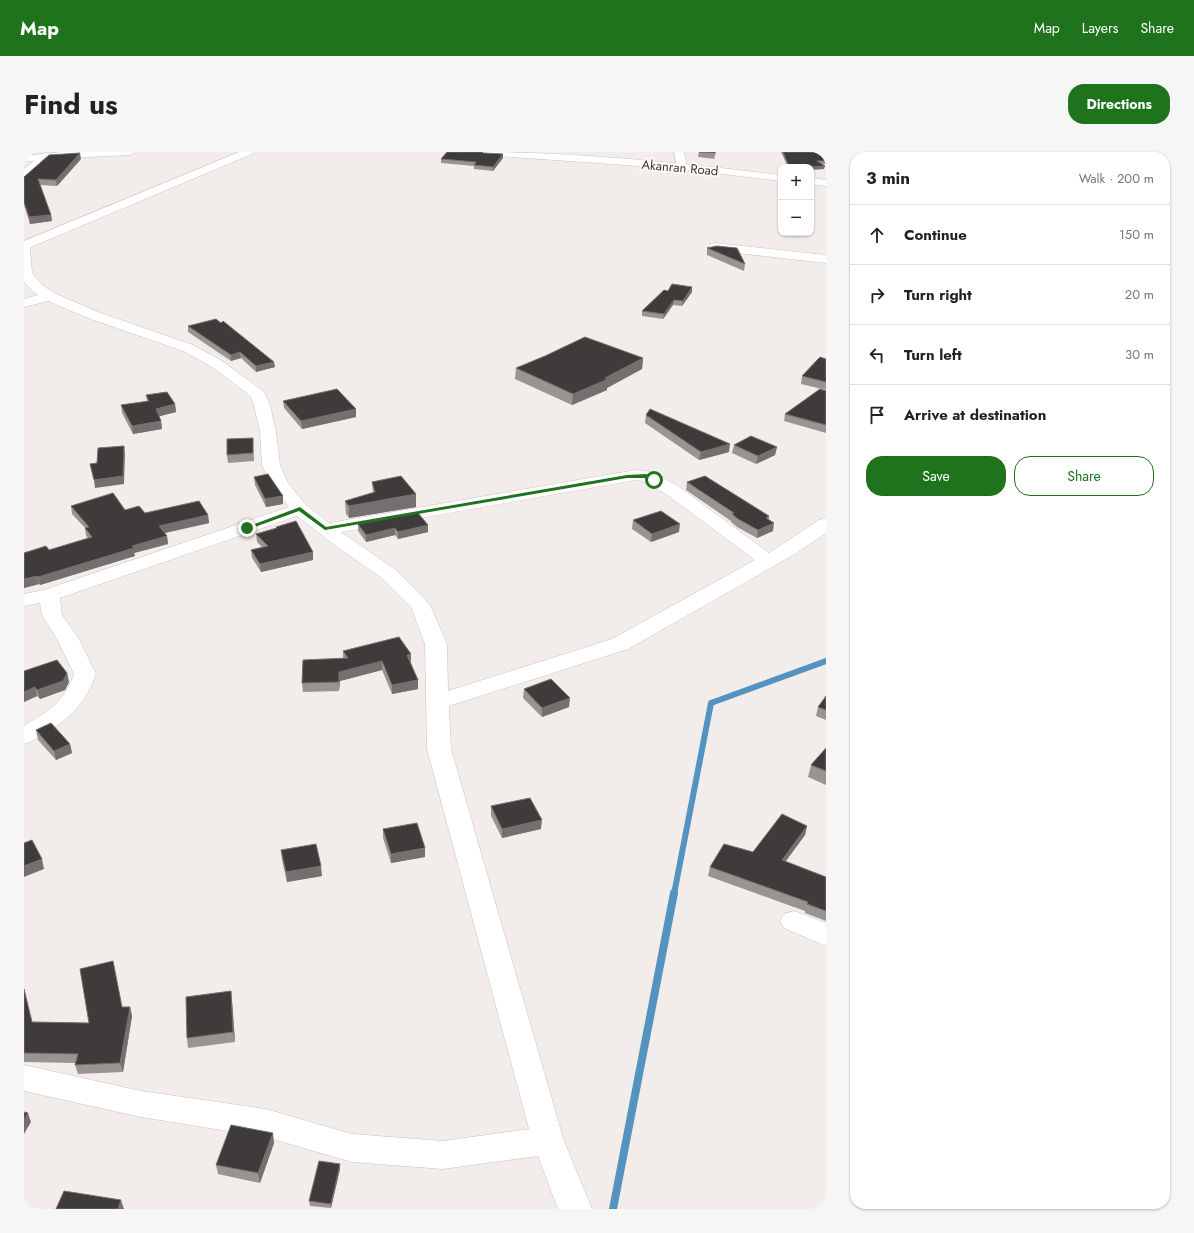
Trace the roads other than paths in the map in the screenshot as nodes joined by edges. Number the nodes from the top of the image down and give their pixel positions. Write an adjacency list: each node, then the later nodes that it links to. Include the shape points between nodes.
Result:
1 (130, 152): 6 (main road)
2 (248, 152): 14 (main road)
3 (483, 152): 4 (main road, Akanran Road)
4 (508, 152): 9 (main road, Akanran Road)
5 (679, 152): 9 (main road)
6 (81, 153): 7 (main road)
7 (46, 156): 8 (main road); 10 (main road)
8 (24, 159)
9 (681, 166): 11 (main road, Akanran Road)
10 (24, 175)
11 (778, 178)
12 (814, 181): 13 (main road)
13 (826, 182)
14 (24, 247): 17 (main road, via 25,273 37,288)
15 (715, 247): 16 (main road)
16 (826, 260)
17 (49, 296): 18 (main road); 19 (main road, via 93,315 188,348 249,386 258,395 262,405 271,464 280,484)
18 (24, 303)
19 (300, 509): 21 (main road); 23 (main road)
20 (826, 524): 22 (main road)
21 (325, 528): 22 (main road, via 636,475 646,476 672,490); 25 (main road, via 389,574 420,605 436,644)
22 (768, 562): 25 (main road, via 620,644)
23 (50, 595): 24 (main road); 26 (main road, via 52,615 68,639 85,674 81,690 72,704)
24 (24, 600)
25 (438, 702): 30 (main road, via 439,749)
26 (24, 736)
27 (794, 921): 28 (main road)
28 (826, 935)
29 (24, 1078): 30 (main road, via 141,1104 266,1123 352,1148 443,1155)
30 (548, 1141): 31 (main road)
31 (576, 1209)

